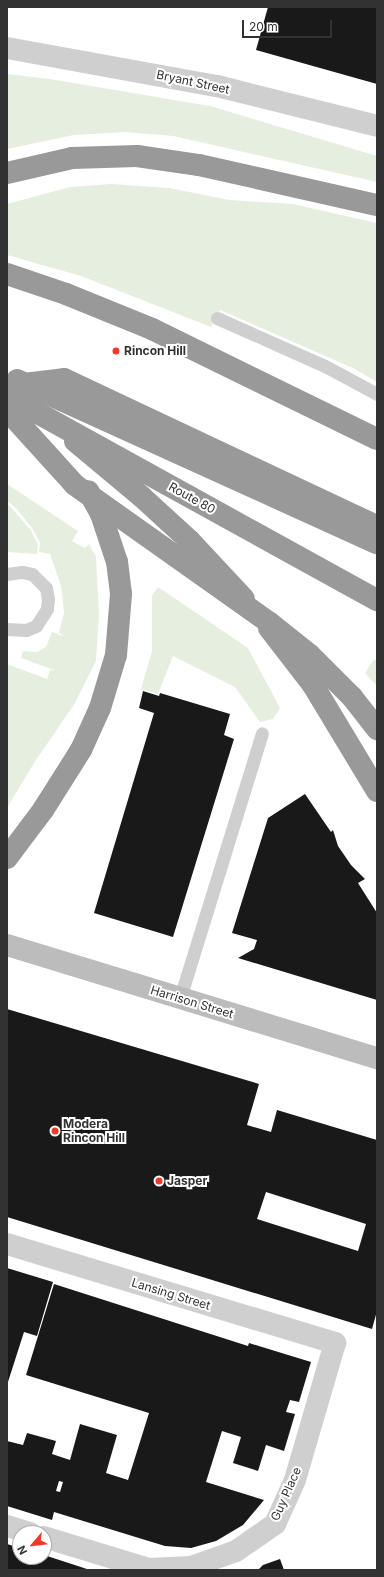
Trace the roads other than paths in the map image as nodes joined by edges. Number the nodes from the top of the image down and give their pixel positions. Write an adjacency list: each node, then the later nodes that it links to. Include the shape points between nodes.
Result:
1 (7, 48): 2 (street, Bryant Street, via 52,54 217,86)
2 (377, 126)
3 (7, 173): 4 (highway, via 72,158 104,155 167,160)
4 (377, 205)
5 (7, 274): 13 (highway, via 73,296 152,329)
6 (217, 318): 9 (lane, via 325,366)
7 (7, 375): 15 (highway)
8 (7, 386): 14 (highway, bridge, via 64,379)
9 (377, 394)
10 (7, 395): 17 (highway, Route 80, bridge); 23 (highway, via 90,452 190,541 233,587 277,637 313,685)
11 (7, 406): 24 (highway, via 67,463 85,486 101,514 110,539 117,562 121,594 116,655 109,683 91,731 71,767)
12 (7, 410): 19 (highway, bridge, via 75,485 270,623 310,655)
13 (377, 439)
14 (377, 526)
15 (377, 543)
16 (7, 574): 18 (lane, via 32,574 46,588 48,599 45,614 36,626 26,630)
17 (377, 600)
18 (7, 629)
19 (352, 697): 20 (lane); 21 (highway)
20 (377, 726)
21 (377, 729)
22 (262, 733): 26 (lane)
23 (377, 791)
24 (7, 858)
25 (11, 947): 26 (main road, Harrison Street)
26 (180, 998): 27 (main road, Harrison Street)
27 (377, 1058)
28 (7, 1244): 29 (street, Lansing Street)
29 (334, 1343): 30 (street, Guy Place, via 295,1480 275,1524 236,1551 192,1568 149,1569)
30 (52, 1539)

